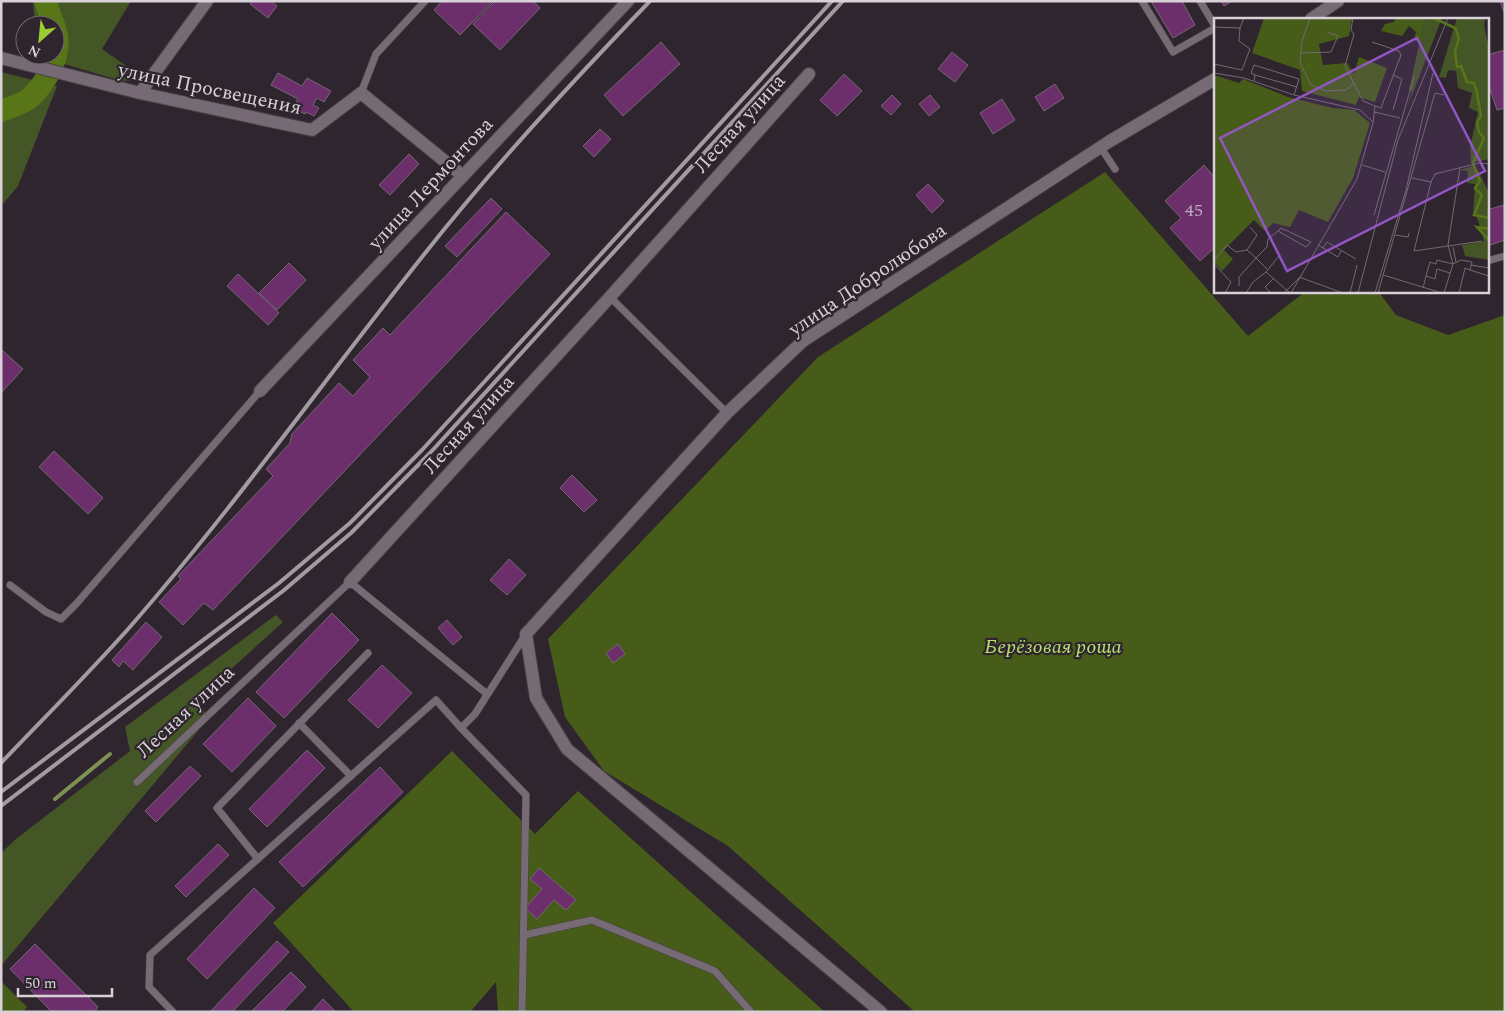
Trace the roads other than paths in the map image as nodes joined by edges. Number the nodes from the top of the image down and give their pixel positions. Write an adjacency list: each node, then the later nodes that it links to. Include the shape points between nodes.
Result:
1 (207, 1): 13 (street)
2 (425, 1): 14 (lane, via 376,54)
3 (628, 1): 17 (street, улица Лермонтова)
4 (1142, 1): 9 (lane, via 1173,52)
5 (1200, 1): 8 (lane)
6 (1338, 1): 7 (street)
7 (1312, 18)
8 (1214, 25)
9 (1214, 28)
10 (1, 58): 13 (street, улица Просвещения)
11 (808, 74): 20 (street, Лесная улица)
12 (1214, 80): 15 (street, улица Добролюбова)
13 (140, 93): 14 (street, улица Просвещения, via 312,130)
14 (361, 94): 17 (street)
15 (1101, 148): 16 (lane); 22 (street, улица Добролюбова, via 803,341)
16 (1115, 168)
17 (463, 176): 21 (street, улица Лермонтова)
18 (1505, 256): 19 (lane)
19 (1488, 261)
20 (610, 297): 22 (lane); 23 (street, Лесная улица)
21 (260, 391): 24 (lane, via 61,619)
22 (727, 413): 25 (street, улица Добролюбова)
23 (350, 582): 27 (lane); 31 (lane, Лесная улица)
24 (10, 585)
25 (526, 634): 27 (lane); 37 (street, via 536,698 567,749)
26 (368, 653): 28 (lane)
27 (487, 694): 29 (lane, via 475,714)
28 (299, 724): 30 (lane); 32 (lane, via 216,808)
29 (461, 728): 30 (lane, via 436,700); 33 (lane, via 526,795)
30 (351, 776): 32 (lane)
31 (137, 782)
32 (258, 859): 34 (lane, via 150,955 149,987)
33 (524, 935): 35 (lane); 36 (lane, via 592,920 715,971)
34 (173, 1012)
35 (522, 1012)
36 (751, 1012)
37 (881, 1012)

